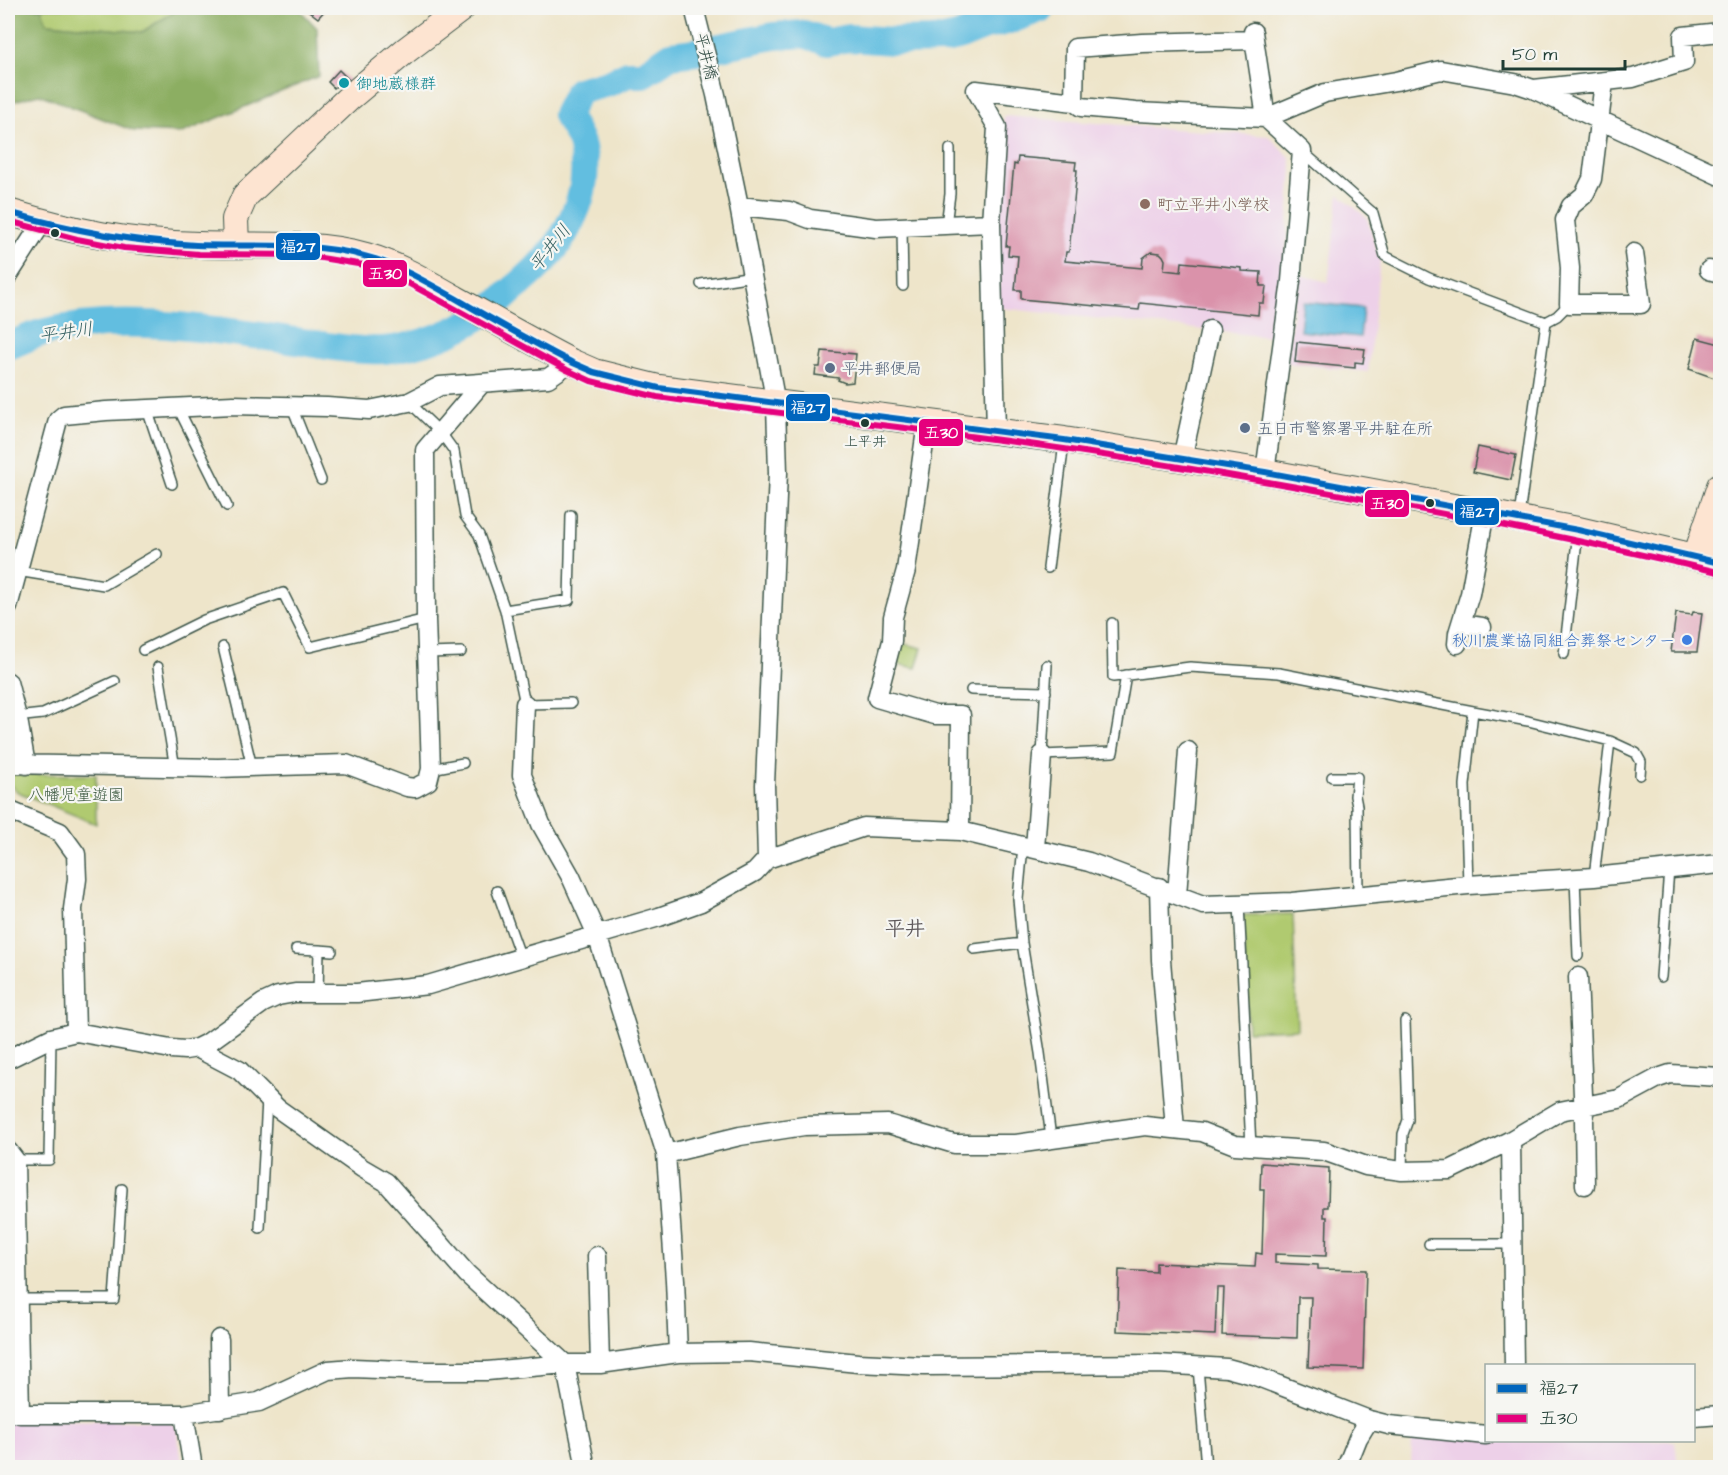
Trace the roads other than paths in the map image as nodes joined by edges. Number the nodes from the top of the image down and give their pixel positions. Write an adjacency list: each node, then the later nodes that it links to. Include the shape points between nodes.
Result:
1 (457, 9): 18 (main road, via 349,98 245,196 235,219)
2 (695, 12): 12 (street, 平井橋)
3 (1720, 32): 4 (street, via 1683,36 1684,62 1633,78)
4 (1604, 82): 5 (street); 8 (street)
5 (1533, 89): 7 (street, via 1441,70 1325,93); 8 (street)
6 (1074, 102): 7 (street, via 1081,107 1136,112); 7 (street, via 1075,48 1254,36); 15 (street, via 976,90 997,128)
7 (1266, 118): 10 (street)
8 (1599, 120): 11 (street); 24 (street, via 1592,179 1565,220)
9 (950, 149): 16 (lane)
10 (1302, 151): 25 (lane, via 1373,213 1385,256 1429,278); 39 (street, via 1291,281)
11 (1720, 176)
12 (739, 206): 17 (street, via 789,211 821,221); 21 (street, 平井橋)
13 (8, 212): 14 (main road)
14 (42, 223): 18 (main road, via 123,240); 20 (street)
15 (992, 223): 16 (street); 35 (street)
16 (946, 225): 17 (street)
17 (902, 228): 23 (lane)
18 (236, 245): 27 (main road, via 305,246 365,256 435,287)
19 (1634, 253): 24 (street, via 1641,304)
20 (8, 276)
21 (753, 276): 22 (lane); 30 (street, 平井橋)
22 (701, 284)
23 (903, 286)
24 (1569, 304): 25 (lane)
25 (1546, 322): 46 (lane)
26 (1210, 330): 38 (street)
27 (571, 363): 28 (street, via 548,378); 30 (main road, via 659,388)
28 (483, 383): 29 (street, via 440,386); 36 (street)
29 (409, 402): 31 (street, via 369,410); 36 (lane)
30 (776, 404): 34 (main road); 88 (street, 平井橋, via 778,473 766,773)
31 (291, 407): 32 (street); 40 (lane)
32 (178, 408): 33 (street); 43 (lane)
33 (147, 409): 41 (lane); 51 (street, via 64,415 58,420)
34 (927, 423): 35 (main road); 86 (street, via 906,570 877,698 934,715 962,716)
35 (996, 432): 37 (main road)
36 (441, 433): 53 (lane, via 454,451 465,516 479,535); 54 (street, via 425,450)
37 (1064, 440): 38 (main road); 50 (lane)
38 (1182, 459): 39 (main road)
39 (1265, 472): 44 (main road)
40 (321, 480)
41 (172, 484)
42 (1720, 486): 49 (main road)
43 (227, 506)
44 (1485, 512): 46 (main road); 56 (street)
45 (571, 515): 53 (lane, via 569,600)
46 (1518, 519): 47 (main road)
47 (1578, 530): 49 (main road); 63 (lane)
48 (157, 554): 51 (lane, via 104,585)
49 (1708, 560)
50 (1048, 568)
51 (17, 572): 52 (street)
52 (8, 607)
53 (506, 610): 72 (lane)
54 (426, 619): 60 (lane, via 310,647 283,593 204,620); 62 (street)
55 (1112, 623): 66 (lane, via 1113,677)
56 (1461, 624): 57 (street); 58 (street)
57 (1482, 627)
58 (1457, 644)
59 (223, 647): 80 (lane)
60 (143, 650)
61 (461, 652): 62 (lane)
62 (427, 653): 82 (street)
63 (1564, 654)
64 (1047, 666): 70 (lane)
65 (158, 667): 81 (lane)
66 (1126, 675): 73 (lane, via 1190,667 1280,673); 77 (lane, via 1113,752)
67 (115, 681): 74 (lane, via 43,714)
68 (8, 682): 74 (street)
69 (971, 690): 70 (lane)
70 (1046, 692): 77 (lane)
71 (571, 703): 72 (lane)
72 (525, 704): 99 (street, via 522,775 541,824)
73 (1473, 711): 75 (lane); 93 (lane, via 1465,784)
74 (16, 717): 79 (street)
75 (1610, 741): 83 (lane, via 1636,753 1641,762); 91 (lane)
76 (1188, 751): 96 (street)
77 (1042, 755): 87 (street)
78 (463, 763): 82 (lane)
79 (17, 765): 81 (street)
80 (252, 767): 81 (street); 82 (street, via 346,764 416,788 428,781)
81 (175, 768)
82 (431, 769)
83 (1640, 775)
84 (1332, 777): 97 (lane, via 1357,777)
85 (8, 810): 111 (street, via 60,832 76,854)
86 (960, 831): 87 (street); 88 (street, via 864,828)
87 (1029, 847): 94 (street, via 1089,862); 100 (lane, via 1018,899)
88 (767, 859): 99 (street, via 755,872 701,902)
89 (1720, 864): 90 (street)
90 (1669, 869): 91 (street); 108 (lane)
91 (1594, 877): 92 (street)
92 (1575, 878): 93 (street); 105 (lane)
93 (1468, 885): 97 (street)
94 (1159, 887): 96 (street); 118 (street)
95 (497, 891): 106 (lane)
96 (1177, 895): 98 (street, via 1203,905)
97 (1358, 895): 98 (street)
98 (1239, 904): 121 (lane)
99 (597, 935): 106 (street); 122 (street)
100 (1022, 943): 101 (lane); 119 (lane)
101 (974, 949)
102 (296, 950): 103 (lane)
103 (319, 950): 104 (lane); 109 (lane)
104 (332, 951)
105 (1578, 956)
106 (521, 958): 109 (street, via 428,985)
107 (1578, 977): 117 (street)
108 (1660, 977)
109 (318, 993): 113 (street, via 278,996)
110 (1405, 1021): 124 (lane, via 1408,1120 1402,1134)
111 (76, 1032): 112 (street); 113 (street, via 171,1049)
112 (51, 1038): 114 (street); 123 (lane, via 49,1160)
113 (197, 1048): 116 (street, via 239,1070)
114 (8, 1059)
115 (1720, 1077): 117 (street, via 1670,1074 1619,1099)
116 (267, 1100): 127 (lane); 134 (street, via 386,1182 467,1275)
117 (1582, 1106): 120 (street, via 1560,1111); 125 (street)
118 (1175, 1129): 119 (street, via 1145,1126); 121 (street, via 1202,1132)
119 (1051, 1138): 122 (street, via 1016,1144 954,1144 888,1124 804,1126)
120 (1511, 1140): 124 (street, via 1450,1170); 129 (street)
121 (1251, 1147): 124 (street, via 1324,1151 1366,1166)
122 (666, 1154): 133 (street)
123 (11, 1155): 131 (street)
124 (1402, 1171)
125 (1585, 1185)
126 (122, 1189): 131 (lane, via 114,1299)
127 (260, 1228)
128 (1430, 1244): 129 (lane)
129 (1512, 1244): 136 (street)
130 (597, 1256): 135 (street)
131 (18, 1299): 139 (street)
132 (219, 1339): 138 (street)
133 (678, 1353): 135 (street); 137 (street, via 749,1352 924,1366)
134 (565, 1364): 135 (street); 138 (street, via 487,1371 328,1370 259,1402); 146 (street)
135 (600, 1364)
136 (1514, 1364)
137 (1198, 1367): 143 (street, via 1227,1368 1253,1375); 147 (lane)
138 (220, 1409): 140 (street)
139 (14, 1413): 140 (street)
140 (184, 1414): 145 (street)
141 (1720, 1415): 142 (street)
142 (1695, 1418)
143 (1369, 1420): 144 (street); 148 (street)
144 (1485, 1435)
145 (193, 1467)
146 (586, 1467)
147 (1206, 1467)
148 (1346, 1467)

